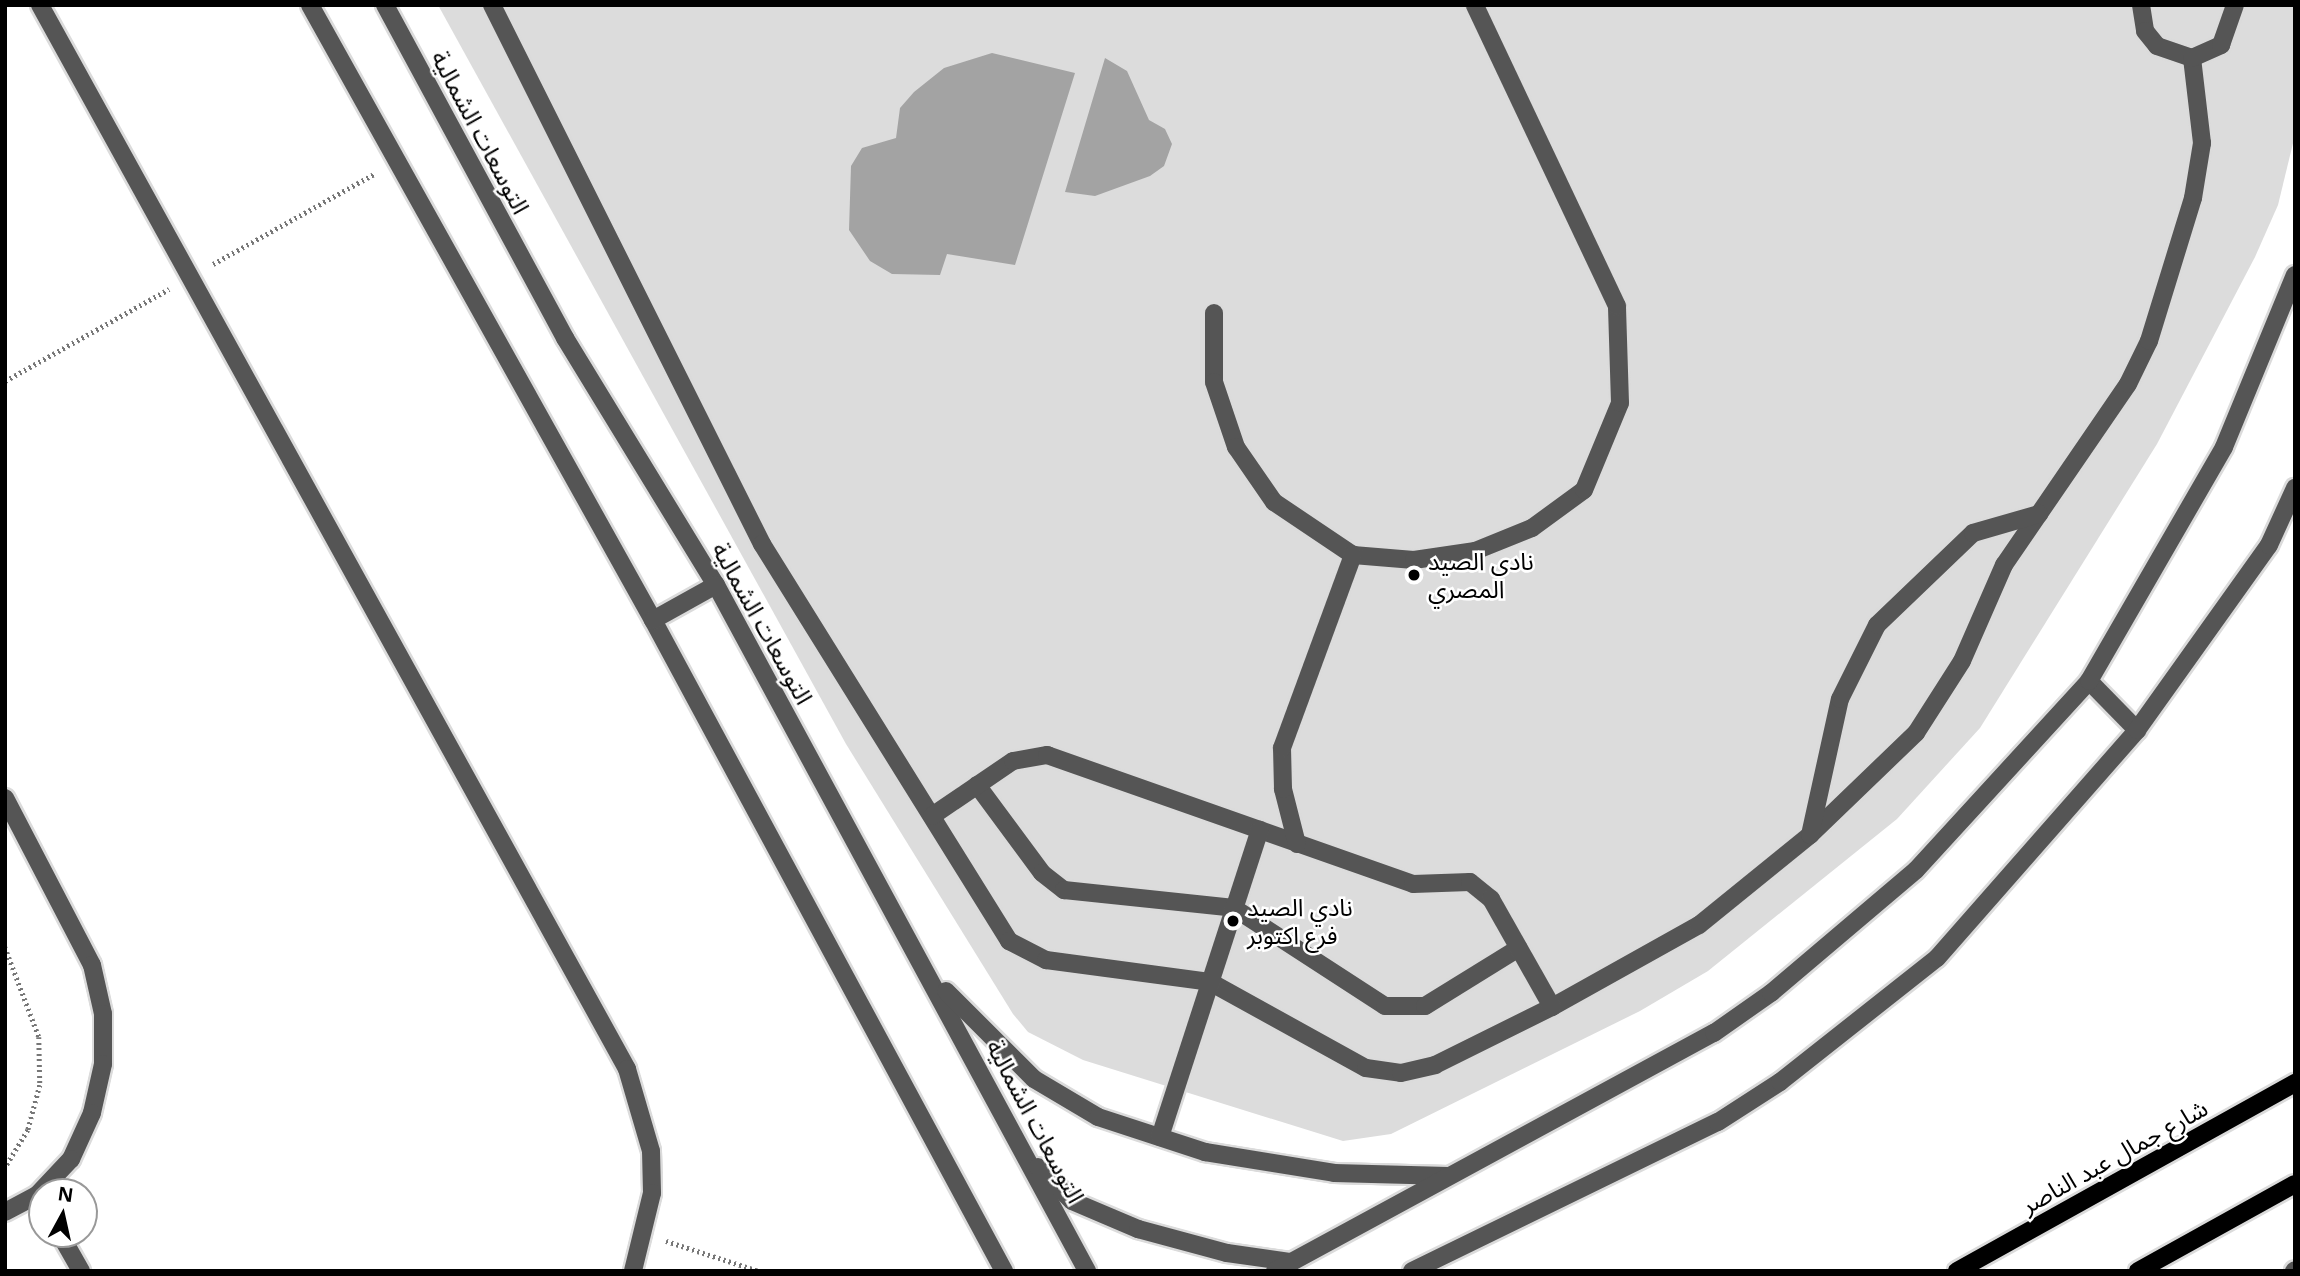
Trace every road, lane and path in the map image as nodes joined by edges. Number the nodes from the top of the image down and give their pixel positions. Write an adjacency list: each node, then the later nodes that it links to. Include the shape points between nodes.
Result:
1 (40, 5): 39 (street, via 627,1069 651,1151)
2 (310, 5): 15 (street)
3 (385, 5): 14 (street, التوسعات الشمالية, via 565,338)
4 (492, 5): 20 (street, via 762,544)
5 (1475, 5): 13 (street, via 1606,274 1623,338 1620,403 1584,490 1532,528 1444,558)
6 (2141, 5): 8 (street, via 2145,32 2157,46)
7 (2235, 5): 8 (street, via 2221,45)
8 (2192, 58): 12 (street, via 2202,143 2166,298 2128,384)
9 (2295, 275): 16 (street, via 2224,447)
10 (1214, 313): 13 (street, via 1214,382 1236,447 1274,502)
11 (2295, 488): 17 (street, via 2269,545)
12 (2039, 513): 22 (street, via 2004,565 1937,704 1883,769); 22 (street, via 1973,533 1914,585 1867,640 1840,699)
13 (1353, 555): 23 (street, via 1282,748)
14 (716, 585): 15 (street); 27 (street, التوسعات الشمالية)
15 (653, 620): 45 (street)
16 (2089, 681): 17 (street); 34 (street, via 1916,870 1771,993 1714,1033)
17 (2137, 730): 47 (street, via 1937,958 1780,1082 1718,1122)
18 (977, 785): 20 (street); 21 (street, via 1013,761 1047,755); 24 (street, via 1042,873 1064,890)
19 (5, 798): 35 (street, via 92,965 103,1014 103,1064 92,1113 71,1159)
20 (932, 816): 28 (street, via 1018,949 1046,960)
21 (1260, 830): 23 (street); 24 (street)
22 (1810, 835): 29 (street, via 1699,925)
23 (1297, 844): 26 (street, via 1413,884 1470,882 1491,899)
24 (1234, 908): 26 (street, via 1364,996 1397,1009 1425,1006); 28 (street)
25 (5, 947): 33 (path, via 39,1037 40,1085 28,1130)
26 (1519, 948): 29 (street)
27 (933, 979): 31 (street, via 1034,1079 1098,1117); 32 (street, التوسعات الشمالية)
28 (1210, 982): 29 (street, via 1384,1072 1435,1065); 31 (street)
29 (1552, 1007)
30 (2295, 1083): 48 (main road, شارع جمال عبد الناصر)
31 (1160, 1138): 34 (street, via 1205,1152 1334,1173)
32 (1025, 1154): 41 (street, via 1072,1201 1138,1229); 46 (street, التوسعات الشمالية)
33 (5, 1168)
34 (1455, 1175): 41 (street)
35 (56, 1178)
36 (2295, 1184): 49 (main road)
37 (28, 1203): 38 (street)
38 (5, 1212)
39 (645, 1235): 43 (street); 44 (path)
40 (68, 1248): 42 (street)
41 (1283, 1266)
42 (81, 1271)
43 (633, 1271)
44 (759, 1271)
45 (1004, 1271)
46 (1087, 1271)
47 (1412, 1271)
48 (1957, 1271)
49 (2138, 1271)

